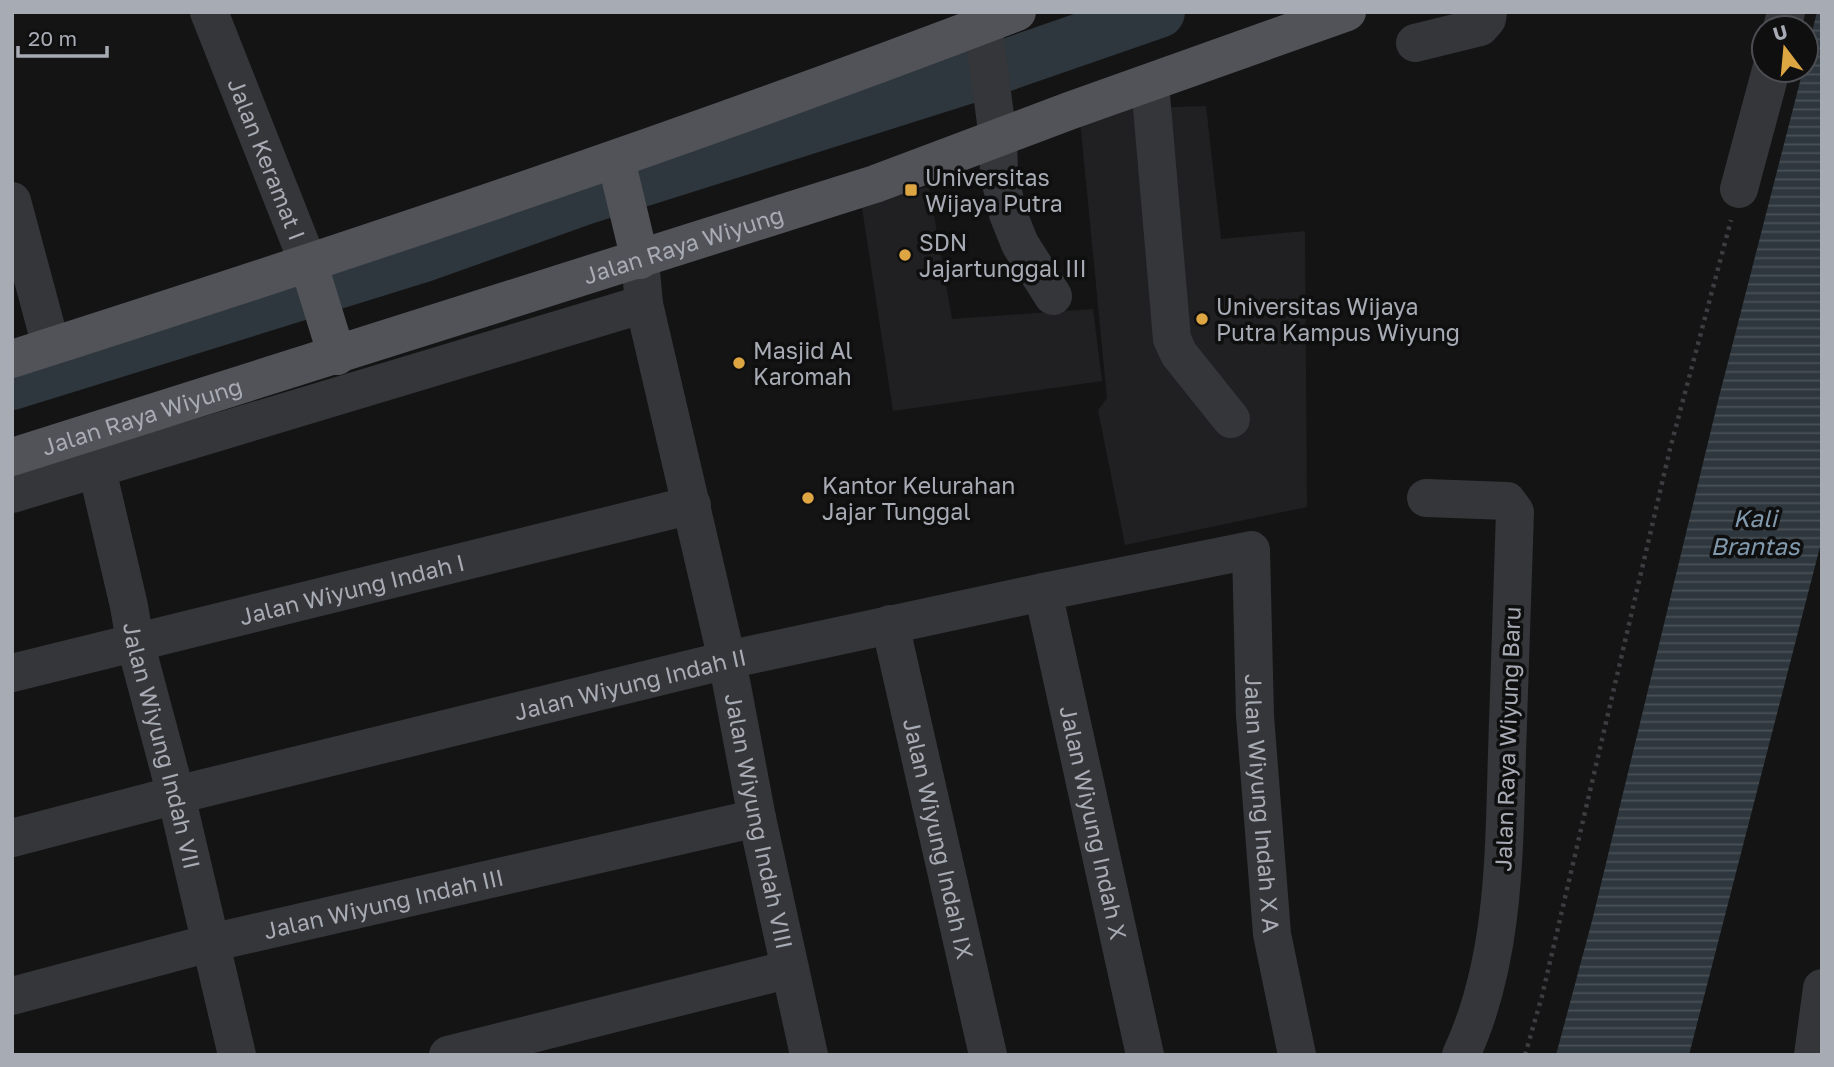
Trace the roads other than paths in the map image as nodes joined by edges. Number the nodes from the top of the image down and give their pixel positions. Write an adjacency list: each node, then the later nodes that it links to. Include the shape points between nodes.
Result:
1 (209, 12): 13 (street, Jalan Keramat I)
2 (1347, 12): 6 (main road, Jalan Raya Wiyung)
3 (1488, 12): 5 (street, via 1480,27)
4 (1000, 19): 8 (street, via 989,66); 9 (main road)
5 (1415, 43)
6 (1150, 83): 8 (main road, Jalan Raya Wiyung); 20 (street, via 1172,338 1179,354)
7 (1767, 84): 10 (street)
8 (997, 129): 12 (main road, Jalan Raya Wiyung, via 875,184); 14 (street, via 999,174 1008,214 1020,244)
9 (619, 169): 12 (main road); 13 (main road)
10 (1739, 189)
11 (12, 201): 15 (street)
12 (639, 256): 16 (street, Jalan Wiyung Indah VIII); 18 (main road, Jalan Raya Wiyung)
13 (312, 277): 17 (main road); 18 (main road)
14 (1053, 296)
15 (25, 300): 17 (street)
16 (644, 304): 21 (street); 25 (street, Jalan Wiyung Indah VIII)
17 (51, 346): 19 (main road)
18 (335, 347): 21 (main road, Jalan Raya Wiyung)
19 (12, 359)
20 (1231, 419)
21 (92, 451): 22 (main road, Jalan Raya Wiyung); 23 (street); 29 (street, Jalan Wiyung Indah VII)
22 (12, 457)
23 (12, 494)
24 (1426, 498): 45 (street, Jalan Raya Wiyung Baru, via 1507,501 1515,512 1504,868 1482,1001)
25 (692, 505): 29 (street, Jalan Wiyung Indah I); 30 (street, Jalan Wiyung Indah VIII)
26 (1251, 550): 27 (street, Jalan Wiyung Indah II); 44 (street, Jalan Wiyung Indah X A, via 1255,716 1272,934)
27 (1044, 592): 28 (street, Jalan Wiyung Indah II); 43 (street, Jalan Wiyung Indah X)
28 (890, 624): 30 (street, Jalan Wiyung Indah II); 42 (street, Jalan Wiyung Indah IX)
29 (135, 642): 31 (street, Jalan Wiyung Indah I); 32 (street, Jalan Wiyung Indah VII)
30 (727, 660): 32 (street, Jalan Wiyung Indah II); 33 (street, Jalan Wiyung Indah VIII)
31 (12, 673)
32 (176, 795): 34 (street, Jalan Wiyung Indah II); 35 (street, Jalan Wiyung Indah VII)
33 (757, 818): 35 (street, Jalan Wiyung Indah III); 36 (street, Jalan Wiyung Indah VIII)
34 (12, 838)
35 (210, 943): 38 (street, Jalan Wiyung Indah III); 39 (street, Jalan Wiyung Indah VII)
36 (790, 969): 40 (street); 41 (street, Jalan Wiyung Indah VIII)
37 (1822, 988): 46 (street)
38 (12, 996)
39 (237, 1055)
40 (448, 1055)
41 (809, 1055)
42 (988, 1055)
43 (1145, 1055)
44 (1297, 1055)
45 (1461, 1055)
46 (1813, 1055)

